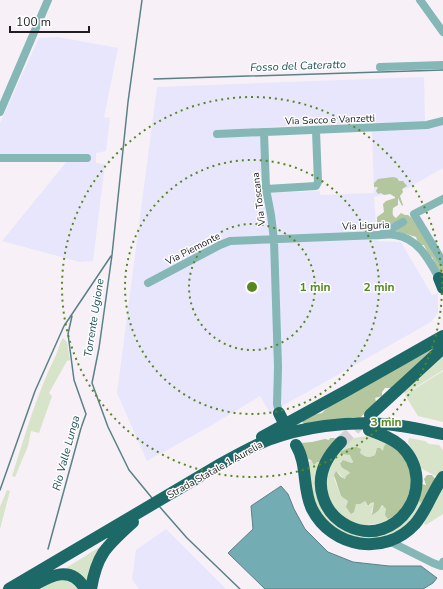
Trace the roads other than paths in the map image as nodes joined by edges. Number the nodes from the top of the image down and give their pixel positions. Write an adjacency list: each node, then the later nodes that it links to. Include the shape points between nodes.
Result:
1 (420, 0): 3 (street)
2 (48, 2): 6 (street)
3 (443, 32)
4 (443, 65): 5 (street)
5 (380, 67)
6 (0, 112)
7 (443, 121): 8 (street, Via Sacco e Vanzetti, via 427,126)
8 (316, 131): 9 (street, Via Sacco e Vanzetti); 13 (street, via 316,186)
9 (264, 132): 10 (street, Via Sacco e Vanzetti); 13 (street, Via Toscana)
10 (217, 134)
11 (0, 158): 12 (street)
12 (87, 158)
13 (266, 189): 17 (street, Via Toscana)
14 (443, 199): 18 (street, via 414,214)
15 (403, 222): 16 (street)
16 (379, 235): 17 (street, Via Liguria); 20 (street, Via Liguria, via 395,235 416,243)
17 (274, 240): 19 (street, Via Piemonte, via 230,241); 26 (street, Via Toscana, via 277,404)
18 (443, 262)
19 (148, 283)
20 (442, 283)
21 (443, 324): 24 (highway, via 435,334)
22 (443, 336): 24 (highway)
23 (443, 348): 25 (highway)
24 (405, 357): 32 (highway, via 266,434)
25 (370, 415)
26 (281, 417)
27 (369, 430): 29 (highway, Strada Statale 1 Aurelia); 30 (highway, via 401,446 416,469 417,487 412,502 402,517 387,527 372,531 351,528 337,519 326,505 321,487 322,471 327,459); 34 (highway, Strada Statale 1 Aurelia, via 308,436 268,447)
28 (443, 434): 32 (highway, Strada Statale 1 Aurelia, via 385,424 334,425 272,439)
29 (443, 441)
30 (341, 442)
31 (296, 445): 37 (highway, via 303,462 312,508 326,528 341,538 356,543 373,545)
32 (219, 465): 34 (highway, Strada Statale 1 Aurelia)
33 (443, 477): 37 (highway, via 415,524)
34 (179, 492): 35 (highway, Strada Statale 1 Aurelia)
35 (144, 513): 36 (highway, Strada Statale 1 Aurelia); 39 (highway, Strada Statale 1 Aurelia)
36 (133, 522): 40 (highway, Strada Statale 1 Aurelia); 43 (highway, via 103,552 95,568)
37 (389, 541): 38 (street, via 441,566)
38 (443, 562)
39 (9, 589)
40 (20, 589)
41 (27, 589): 42 (highway, via 63,574 77,579)
42 (84, 589)
43 (91, 589)

